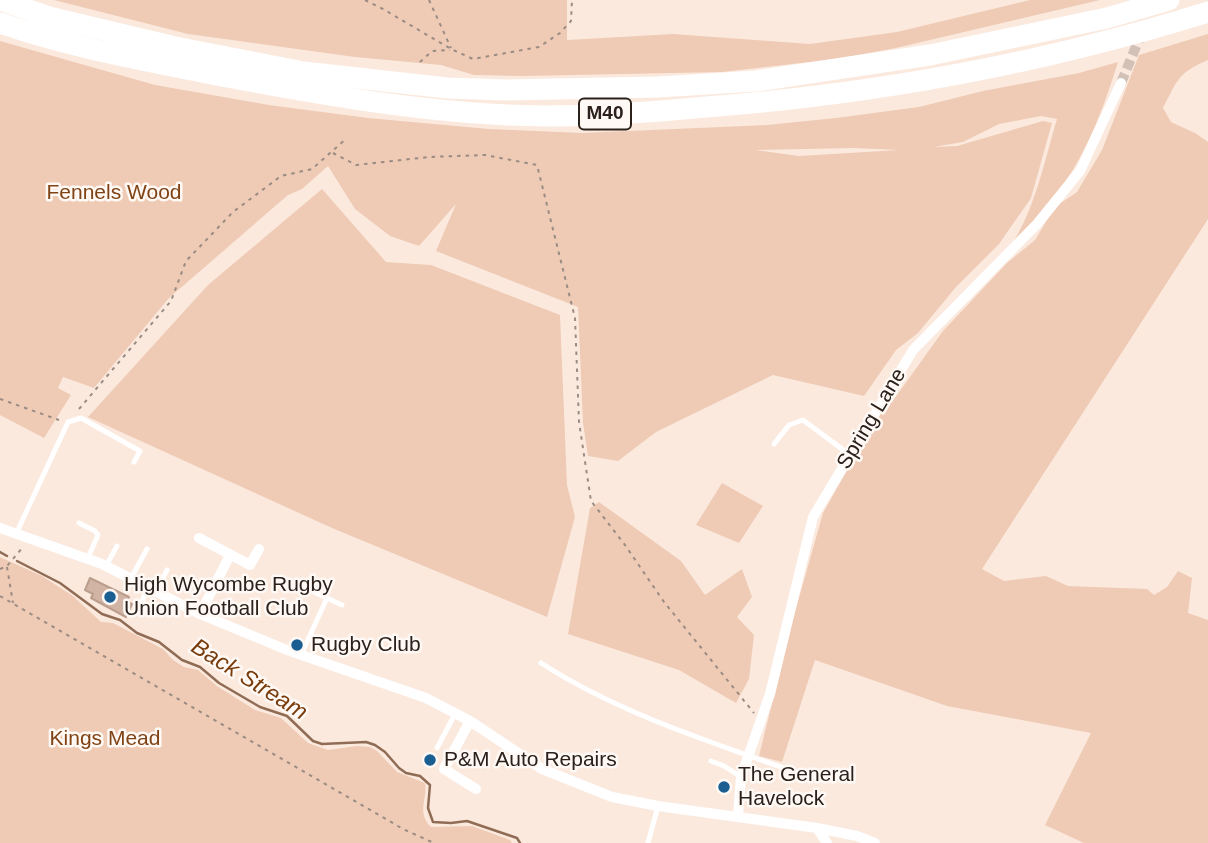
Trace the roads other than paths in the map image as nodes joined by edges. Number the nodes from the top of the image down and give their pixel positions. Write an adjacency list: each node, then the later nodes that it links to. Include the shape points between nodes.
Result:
1 (0, 0): 2 (highway, M40, via 49,17 175,47 304,72 422,86 507,90 756,81 930,55 1107,18)
2 (1169, 0)
3 (1208, 12): 4 (highway, M40, via 1093,47 882,88 775,102 545,116 414,107 307,92 177,67)
4 (0, 23)
5 (1121, 83): 7 (street, Spring Lane, via 1080,172 1037,224 913,350)
6 (774, 444): 7 (lane, via 789,425 803,420)
7 (850, 456): 32 (street, Spring Lane, via 813,517 770,694)
8 (134, 462): 11 (lane, via 140,451 81,418 68,422)
9 (79, 523): 17 (lane, via 98,535)
10 (0, 528): 11 (street)
11 (16, 534): 17 (street)
12 (200, 538): 16 (street)
13 (117, 546): 18 (lane)
14 (147, 549): 20 (lane)
15 (259, 549): 16 (street, via 250,565)
16 (230, 555): 26 (street)
17 (88, 558): 18 (street)
18 (106, 566): 20 (street)
19 (167, 570): 22 (lane)
20 (131, 578): 22 (street)
21 (302, 586): 23 (lane)
22 (153, 589): 25 (lane); 26 (street)
23 (327, 598): 24 (lane); 27 (lane)
24 (342, 605)
25 (140, 606)
26 (200, 614): 27 (street)
27 (300, 654): 29 (street)
28 (541, 663): 32 (lane, via 650,719)
29 (456, 713): 30 (street); 31 (lane)
30 (470, 721): 36 (street, via 444,769); 37 (street, via 542,769 612,797)
31 (437, 748)
32 (749, 756): 34 (lane); 35 (street, Spring Lane)
33 (711, 761): 35 (lane)
34 (807, 776)
35 (741, 777): 38 (street, Spring Lane)
36 (476, 789)
37 (658, 806): 38 (street); 40 (lane)
38 (738, 815): 39 (street)
39 (817, 828): 41 (street); 42 (street)
40 (648, 843)
41 (827, 843)
42 (876, 843)

